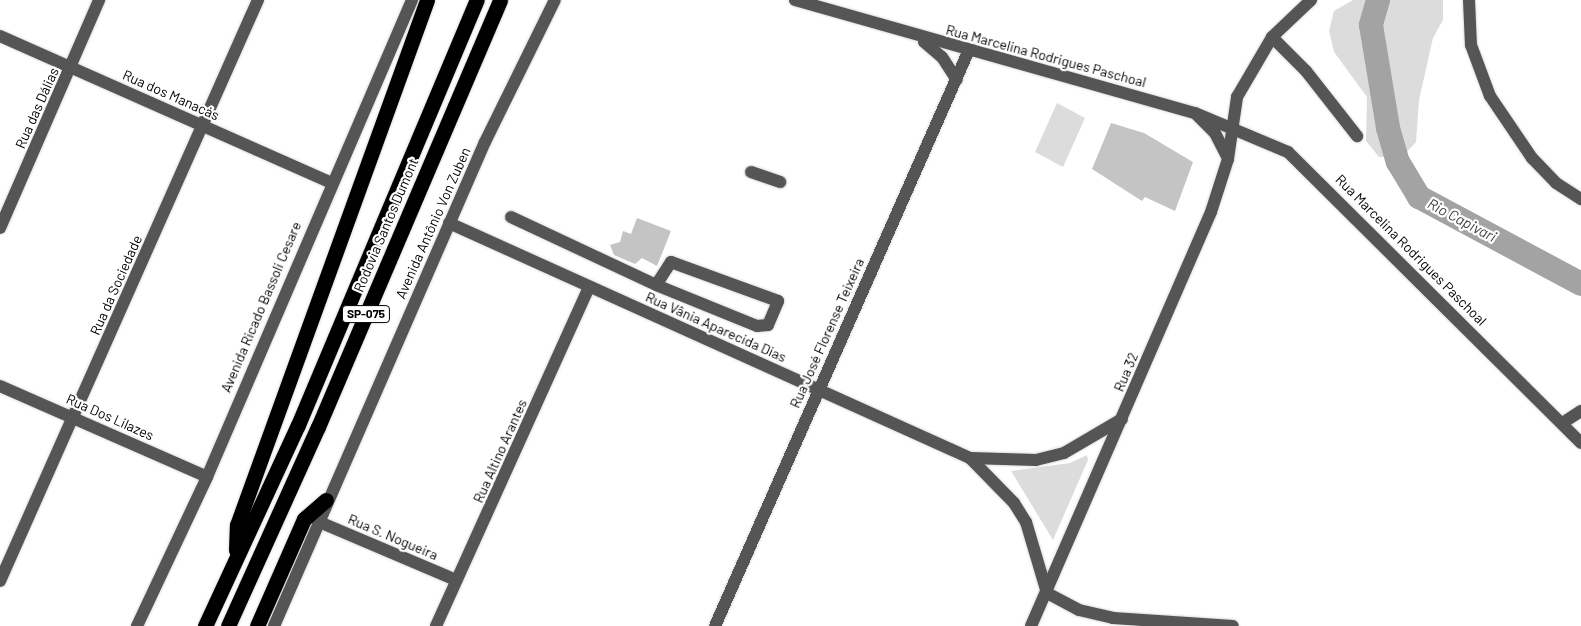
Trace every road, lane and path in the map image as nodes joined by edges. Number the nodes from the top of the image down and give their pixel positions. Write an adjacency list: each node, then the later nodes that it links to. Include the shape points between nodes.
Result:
1 (100, 0): 15 (street, Rua das Dálias)
2 (258, 0): 18 (street, Rua da Sociedade)
3 (412, 0): 23 (street, Avenida Ricado Bassoli Cesare)
4 (427, 0): 42 (highway, via 237,525)
5 (476, 0): 42 (highway, Rodovia Santos Dumont / SP-075, via 298,425)
6 (500, 0): 48 (highway, Rodovia Santos Dumont / SP-075, via 318,427)
7 (555, 0): 27 (street, Avenida Antônio Von Zuben)
8 (795, 0): 12 (street, Rua Marcelina Rodrigues Paschoal)
9 (1311, 0): 13 (street, Rua 32)
10 (1469, 0): 25 (street, via 1471,45 1490,96 1532,158 1556,183)
11 (0, 36): 15 (street, Rua dos Manacás)
12 (918, 37): 14 (street, Rua Marcelina Rodrigues Paschoal); 16 (street, Rua Marcelina Rodrigues Paschoal, via 942,57)
13 (1272, 37): 19 (street, Rua 32, via 1237,97); 20 (street, via 1306,71)
14 (968, 52): 16 (street, Rua José Florense Teixeira); 17 (street, Rua Marcelina Rodrigues Paschoal)
15 (71, 67): 18 (street, Rua dos Manacás); 28 (street, Rua das Dálias)
16 (957, 80): 32 (street, Rua José Florense Teixeira)
17 (1195, 113): 19 (street, Rua Marcelina Rodrigues Paschoal); 21 (street, Rua Marcelina Rodrigues Paschoal, via 1215,133)
18 (202, 125): 23 (street, Rua dos Manacás); 34 (street, Rua da Sociedade)
19 (1233, 126): 21 (street, Rua 32); 36 (street, Rua Marcelina Rodrigues Paschoal, via 1288,152 1327,186)
20 (1357, 136)
21 (1228, 159): 35 (street, Rua 32, via 1211,212)
22 (751, 172): 24 (street)
23 (330, 182): 39 (street, Avenida Ricado Bassoli Cesare)
24 (780, 182)
25 (1581, 199)
26 (511, 217): 29 (street)
27 (449, 223): 30 (street, Rua Vânia Aparecida Dias); 40 (street, Avenida Antônio Von Zuben)
28 (0, 228)
29 (656, 285): 29 (street, via 764,327 778,301 671,262)
30 (590, 287): 32 (street, Rua Vânia Aparecida Dias); 43 (street, Rua Altino Arantes)
31 (0, 386): 34 (street, Rua Dos Lilazes)
32 (818, 390): 38 (street, Rua Vânia Aparecida Dias); 52 (street, Rua José Florense Teixeira)
33 (1581, 410): 36 (street)
34 (74, 418): 39 (street, Rua Dos Lilazes); 44 (street, Rua da Sociedade)
35 (1122, 419): 38 (street, Rua Vânia Aparecida Dias, via 1064,454 1036,460); 45 (street, Rua 32)
36 (1564, 422): 37 (street, Rua Marcelina Rodrigues Paschoal)
37 (1581, 443)
38 (970, 458): 45 (street, Rua Vânia Aparecida Dias, via 1014,503 1026,522)
39 (207, 477): 46 (street, Avenida Ricado Bassoli Cesare)
40 (326, 500): 41 (street, Avenida Antônio Von Zuben); 49 (highway, via 304,519)
41 (317, 522): 43 (street, Rua S. Nogueira); 50 (street, Avenida Antônio Von Zuben)
42 (236, 558): 47 (highway, Rodovia Santos Dumont / SP-075)
43 (456, 580): 51 (street, Rua Altino Arantes)
44 (0, 581)
45 (1047, 593): 53 (street, Rua 32); 54 (street, via 1079,610 1113,618)
46 (137, 626)
47 (205, 626)
48 (228, 626)
49 (257, 626)
50 (274, 626)
51 (436, 626)
52 (715, 626)
53 (1031, 626)
54 (1234, 626)

